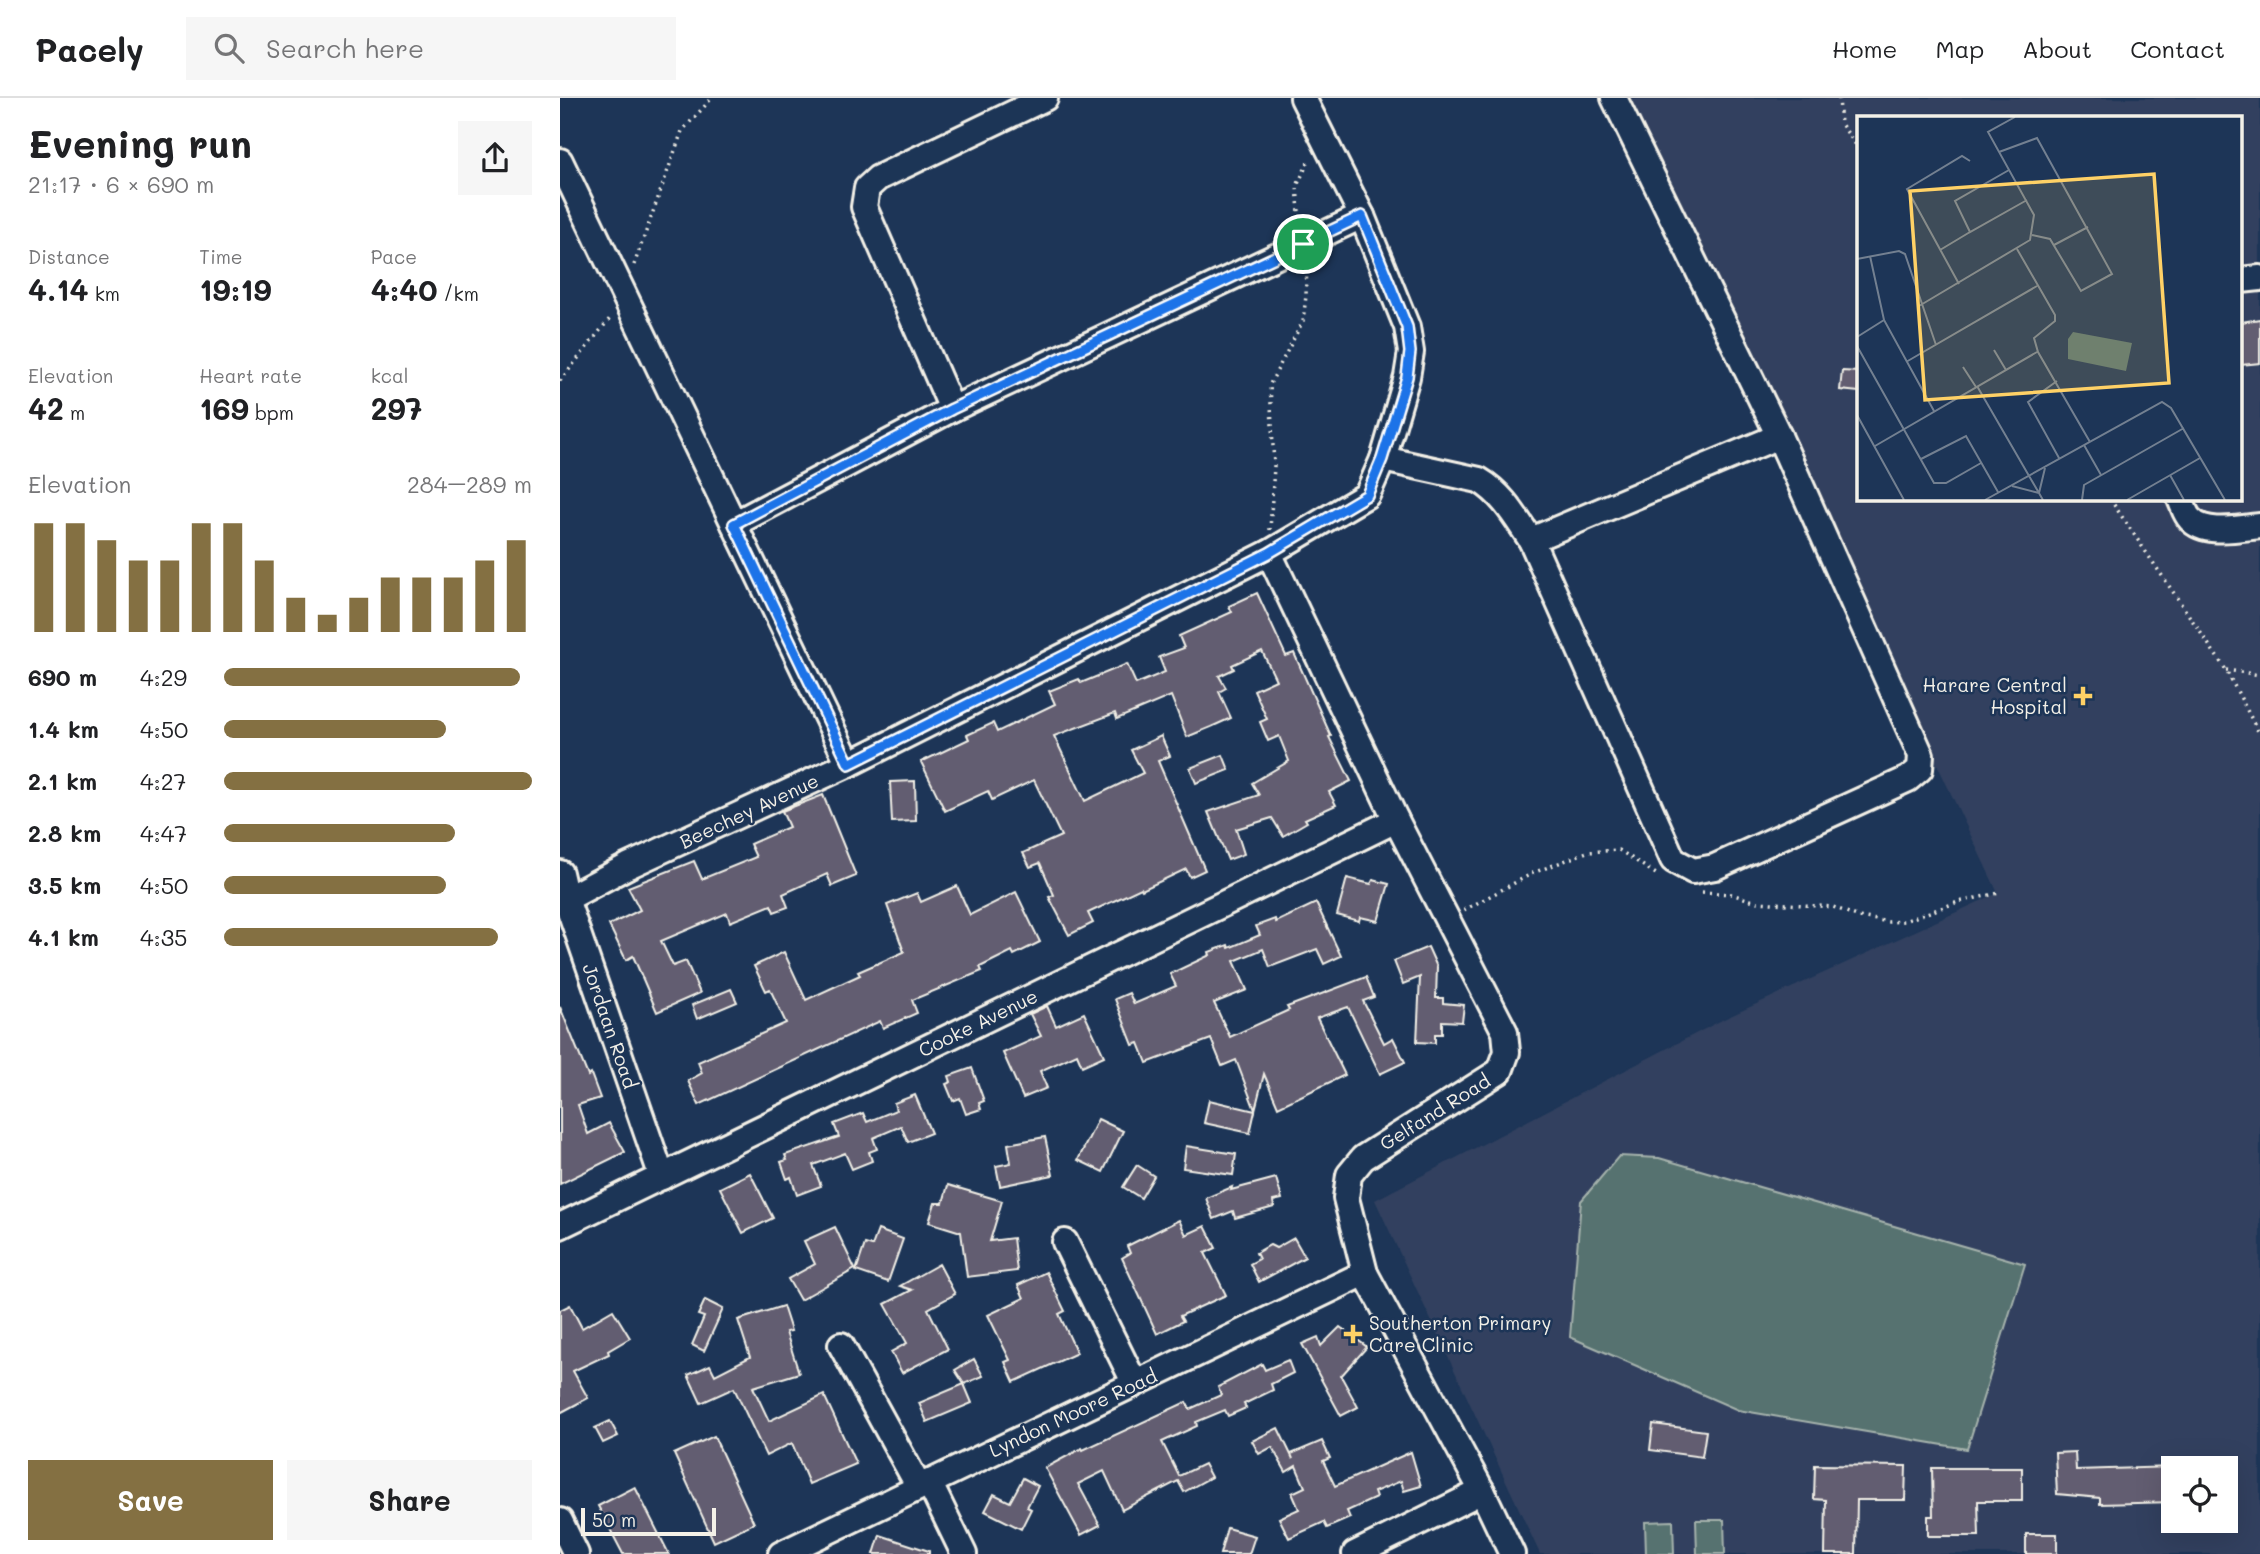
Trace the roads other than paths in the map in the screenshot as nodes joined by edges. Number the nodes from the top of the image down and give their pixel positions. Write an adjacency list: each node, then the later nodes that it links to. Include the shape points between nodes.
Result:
1 (1045, 98): 8 (street, via 878,178 867,188 864,207)
2 (1303, 98): 5 (street, Beechey Avenue)
3 (1614, 98): 9 (street)
4 (560, 161): 12 (street)
5 (1362, 216): 8 (street); 10 (street, Beechey Avenue, via 1407,327 1410,352)
6 (2260, 278): 7 (street)
7 (2242, 280)
8 (952, 409): 12 (street)
9 (1779, 436): 14 (street); 14 (street, via 1921,755 1920,769 1908,779 1715,867 1693,871 1673,860)
10 (1382, 459): 14 (street, via 1479,480 1493,488); 15 (street, Beechey Avenue, via 1367,495)
11 (2180, 500): 13 (street, via 2191,521 2206,528)
12 (734, 524): 16 (street)
13 (2260, 526)
14 (1531, 540)
15 (1269, 553): 16 (street, Beechey Avenue); 17 (street, Gelfand Road)
16 (849, 764): 19 (street, Beechey Avenue)
17 (1396, 820): 20 (street, Cooke Avenue); 23 (street, Gelfand Road, via 1505,1032 1507,1052 1500,1071 1363,1158 1349,1175 1346,1198)
18 (560, 873): 19 (street, Jordaan Road)
19 (566, 899): 20 (street, Jordaan Road)
20 (662, 1177): 21 (street, Cooke Avenue)
21 (560, 1226)
22 (1065, 1242): 25 (street)
23 (1365, 1273): 25 (street, Lyndon Moore Road); 27 (street, Gelfand Road)
24 (841, 1345): 26 (street)
25 (1135, 1384): 26 (street, Lyndon Moore Road)
26 (924, 1484): 30 (street, Lyndon Moore Road); 31 (street)
27 (1482, 1491): 32 (street); 33 (street, Gelfand Road)
28 (560, 1521): 29 (street)
29 (576, 1554)
30 (781, 1554)
31 (964, 1554)
32 (1355, 1554)
33 (1512, 1554)

